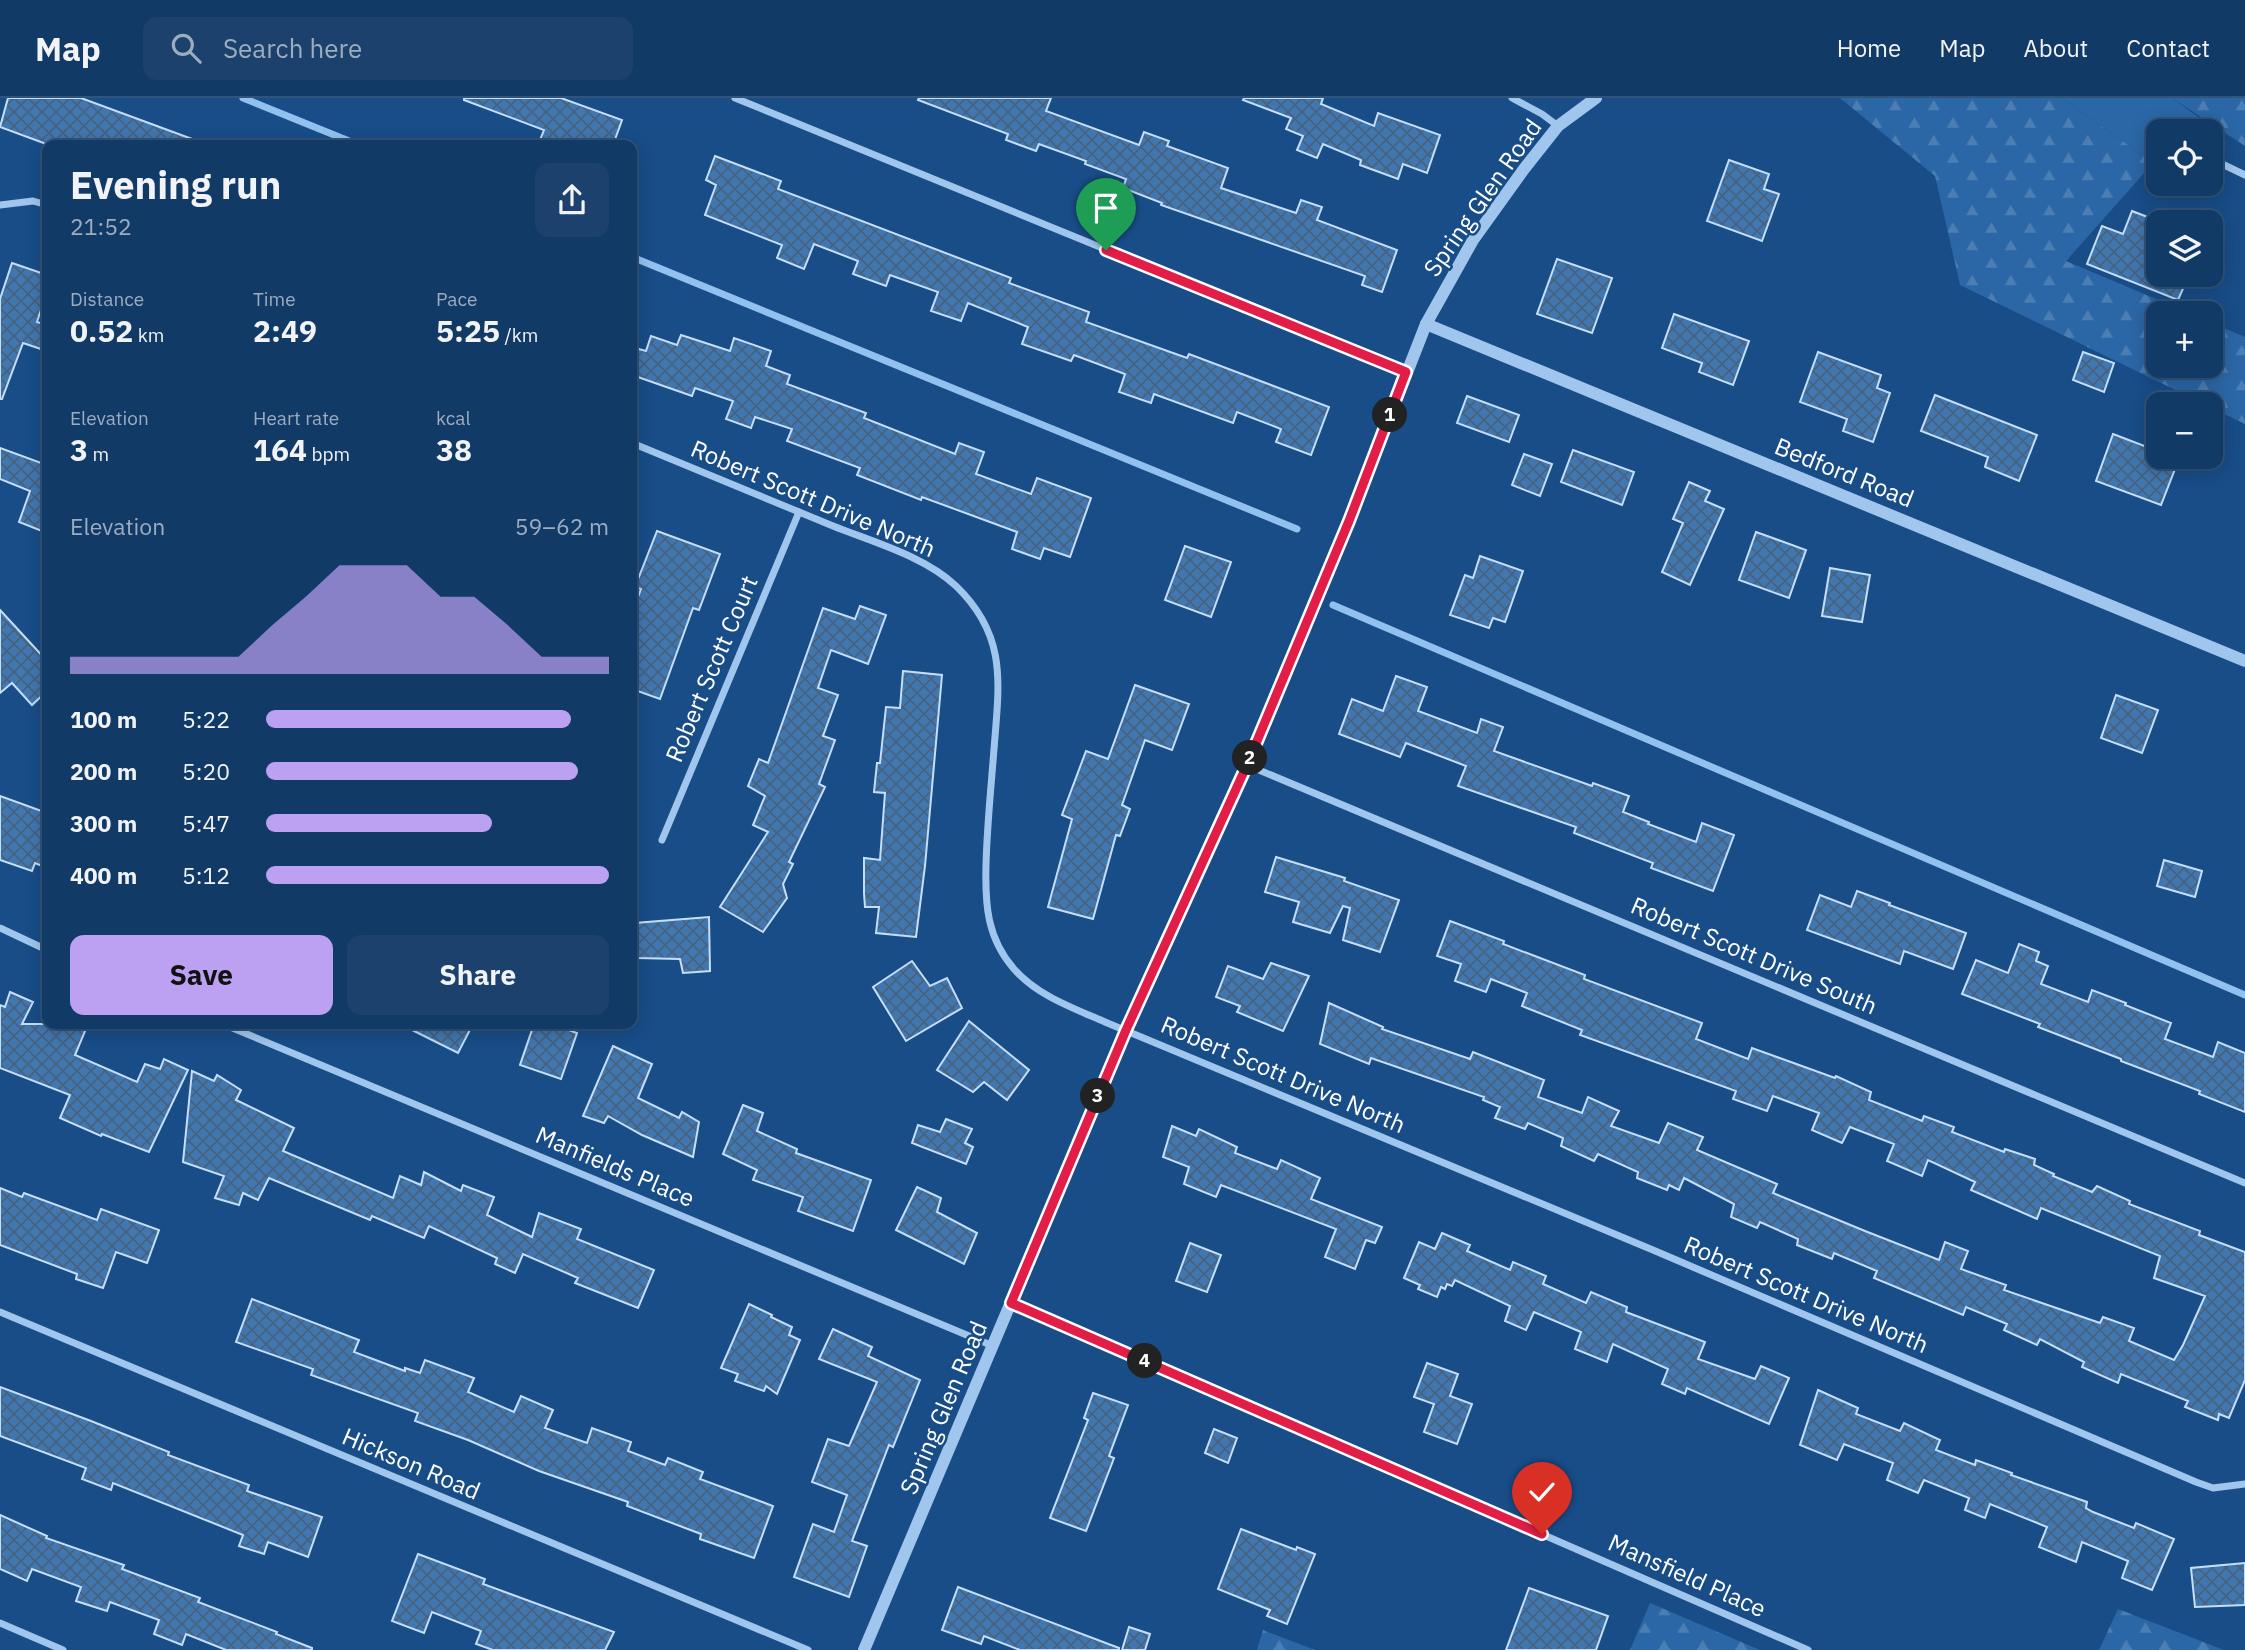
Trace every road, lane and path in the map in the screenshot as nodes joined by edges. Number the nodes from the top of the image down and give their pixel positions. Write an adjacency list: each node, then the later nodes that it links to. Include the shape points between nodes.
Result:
1 (735, 98): 10 (street)
2 (1512, 98): 4 (street)
3 (1596, 98): 4 (street, Spring Glen Road)
4 (1558, 125): 9 (street, Spring Glen Road, via 1473,240)
5 (2223, 164): 6 (street)
6 (2245, 175)
7 (42, 204): 8 (street)
8 (0, 205)
9 (1426, 324): 10 (street, Spring Glen Road); 13 (street, Bedford Road)
10 (1406, 372): 14 (street, Spring Glen Road)
11 (637, 445): 12 (street, Robert Scott Drive North)
12 (799, 512): 15 (street, Robert Scott Court); 19 (street, Robert Scott Drive North, via 909,556 955,585 978,612 991,636 1000,678 987,848 985,904 990,927 1015,970 1039,992)
13 (2245, 661)
14 (1247, 765): 19 (street, Spring Glen Road); 20 (street, Robert Scott Drive South)
15 (662, 840)
16 (0, 928): 17 (street)
17 (42, 948)
18 (235, 1029): 23 (street, Manfields Place)
19 (1126, 1030): 21 (street, Spring Glen Road); 24 (street, Robert Scott Drive North, via 2196,1482 2213,1488)
20 (2245, 1183)
21 (1011, 1303): 23 (street, Spring Glen Road); 29 (street, Mansfield Place)
22 (0, 1312): 27 (street, Hickson Road)
23 (993, 1346): 28 (street, Spring Glen Road)
24 (2245, 1484)
25 (0, 1623): 26 (street)
26 (63, 1650)
27 (808, 1650)
28 (864, 1650)
29 (1808, 1650)

